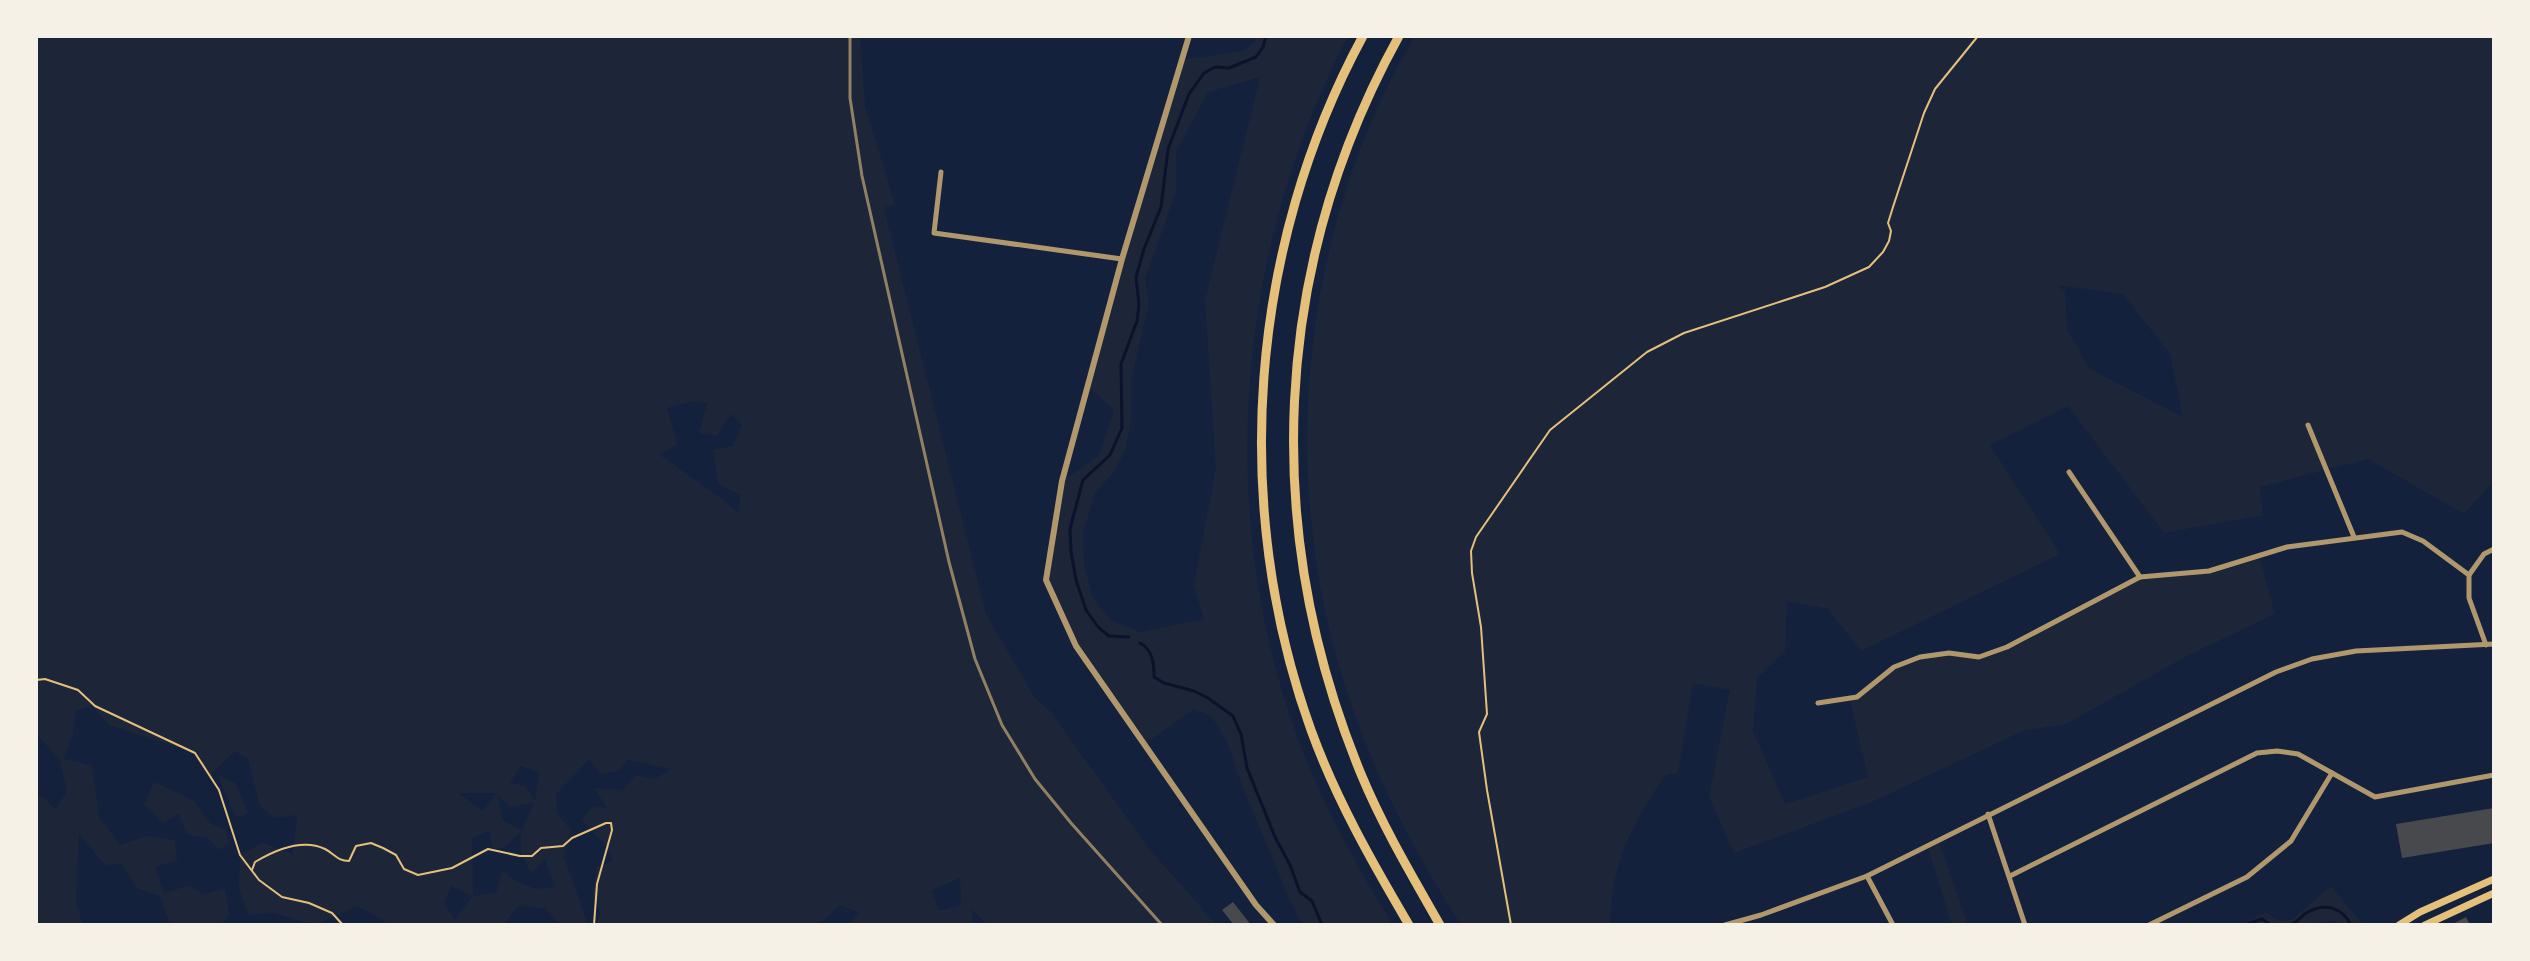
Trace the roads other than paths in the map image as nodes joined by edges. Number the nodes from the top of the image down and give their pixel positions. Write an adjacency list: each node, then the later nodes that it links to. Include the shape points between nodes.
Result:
1 (1189, 36): 5 (street)
2 (1363, 36): 23 (highway, via 1314,143 1284,246 1266,351 1262,479 1274,586 1305,711 1345,810)
3 (1399, 36): 24 (highway, via 1347,147 1316,247 1296,362 1293,479 1307,594 1337,707 1375,805)
4 (941, 172): 5 (street, via 934,233)
5 (1122, 259): 22 (street, via 1062,481 1046,580 1076,646)
6 (2308, 425): 8 (street)
7 (2069, 472): 11 (street)
8 (2354, 537): 10 (street, via 2402,532); 11 (street, via 2287,547 2209,571)
9 (2494, 549): 10 (street)
10 (2469, 575): 13 (street, via 2469,598)
11 (2140, 577): 14 (street, via 2007,647 1979,657 1920,657 1894,667 1857,697)
12 (2494, 644): 13 (street)
13 (2486, 645): 17 (street, via 2356,651 2312,659)
14 (1818, 703)
15 (2332, 773): 16 (street, via 2375,797); 19 (street, via 2298,754 2257,753); 28 (street, via 2291,841 2247,877)
16 (2494, 775)
17 (1988, 814): 18 (street); 19 (street)
18 (1867, 876): 25 (street); 26 (street)
19 (2010, 876): 27 (street)
20 (2494, 879): 29 (main road)
21 (2494, 893): 30 (main road)
22 (1274, 925)
23 (1409, 925)
24 (1440, 925)
25 (1725, 925)
26 (1893, 925)
27 (2025, 925)
28 (2149, 925)
29 (2399, 925)
30 (2425, 925)

